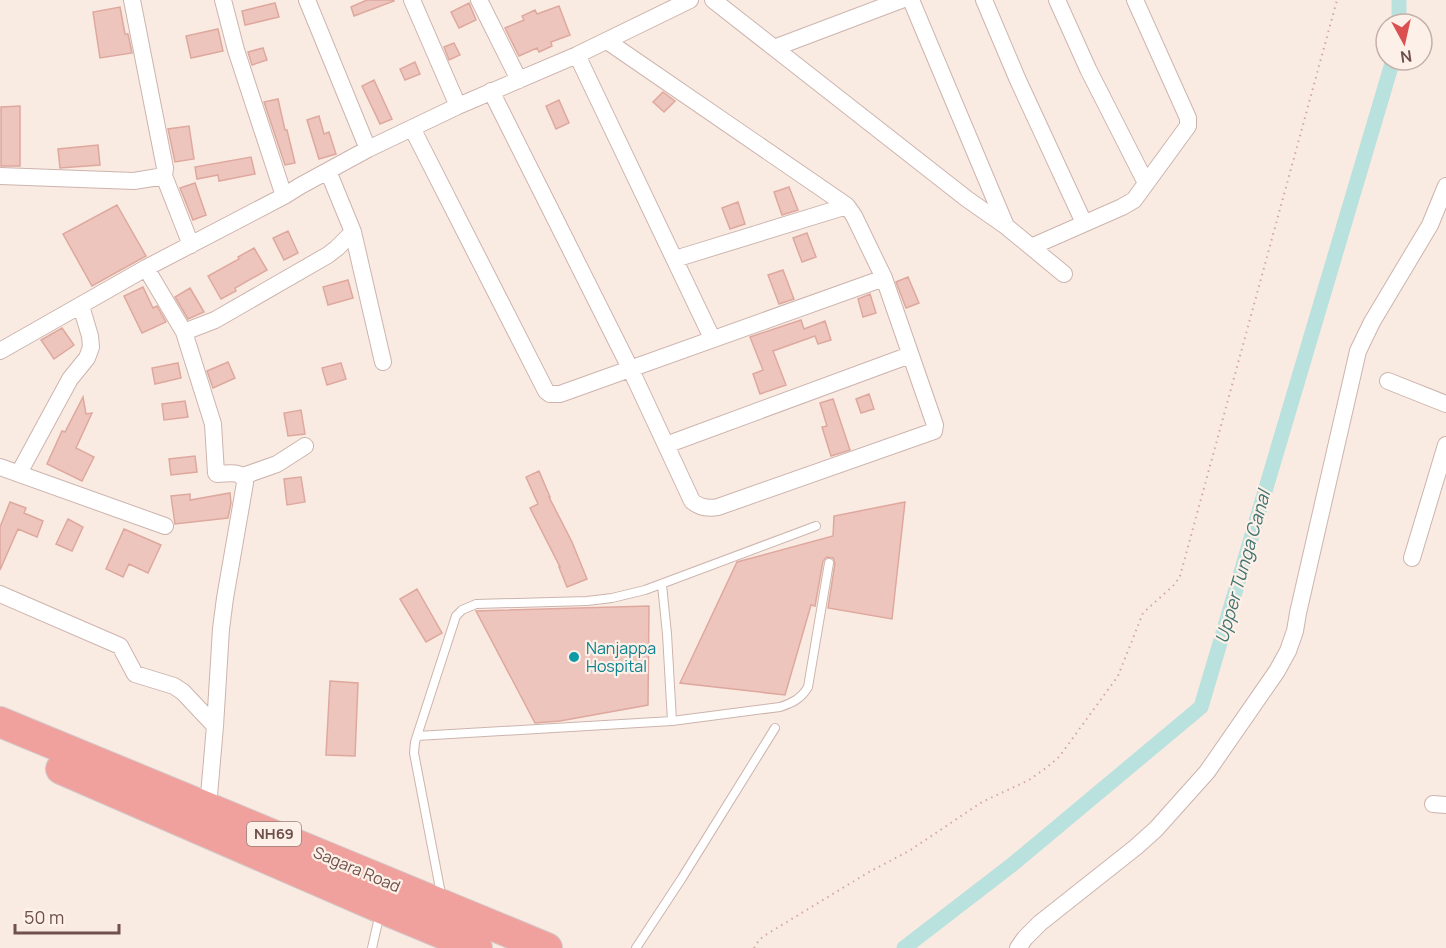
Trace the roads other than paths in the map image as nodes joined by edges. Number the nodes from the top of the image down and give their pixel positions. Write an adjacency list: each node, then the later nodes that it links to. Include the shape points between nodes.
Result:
1 (132, 0): 24 (street)
2 (223, 0): 27 (street)
3 (307, 0): 21 (street)
4 (412, 0): 19 (street)
5 (479, 0): 17 (street)
6 (690, 0): 13 (street)
7 (713, 0): 15 (street)
8 (901, 0): 15 (street)
9 (911, 0): 30 (street)
10 (984, 0): 29 (street)
11 (1057, 0): 25 (street)
12 (1135, 0): 25 (street, via 1189,122)
13 (668, 5): 14 (street)
14 (607, 41): 16 (street); 28 (street)
15 (774, 48): 30 (street)
16 (577, 55): 17 (street); 34 (street)
17 (519, 80): 18 (street)
18 (491, 91): 19 (street); 44 (street)
19 (458, 106): 20 (street)
20 (412, 128): 21 (street); 44 (street, via 546,391 560,394)
21 (368, 149): 22 (street)
22 (328, 171): 27 (street); 31 (street)
23 (0, 176): 24 (street, via 134,181)
24 (164, 176): 32 (street)
25 (1146, 183): 29 (street, via 1128,204)
26 (1446, 186): 72 (street, via 1430,225 1358,351 1288,651 1207,772 1156,829 1040,923)
27 (284, 196): 32 (street)
28 (847, 207): 34 (street); 37 (street)
29 (1084, 223): 33 (street)
30 (1007, 227): 33 (street)
31 (353, 232): 39 (street, via 328,255 215,320); 43 (street)
32 (191, 245): 35 (street)
33 (1031, 247): 36 (street)
34 (675, 259): 40 (street)
35 (146, 268): 38 (street); 39 (street)
36 (1064, 274)
37 (884, 278): 40 (street); 42 (street)
38 (81, 306): 41 (street); 51 (street, via 90,336 87,358 70,379)
39 (184, 332): 52 (street, via 213,424 216,473)
40 (712, 339): 44 (street)
41 (0, 351)
42 (910, 355): 47 (street); 47 (street, via 934,425 932,432 711,508 692,501)
43 (382, 362)
44 (630, 368): 47 (street)
45 (1388, 381): 46 (street)
46 (1446, 404)
47 (666, 445)
48 (1446, 445): 55 (street)
49 (305, 446): 52 (street, via 277,464)
50 (0, 466): 51 (street)
51 (19, 473): 53 (street)
52 (243, 476): 61 (street, via 221,629)
53 (165, 526)
54 (816, 526): 57 (lane)
55 (1412, 558)
56 (829, 563): 59 (lane, via 804,695 780,707)
57 (662, 585): 59 (lane); 63 (lane, via 612,598 476,604 462,610 456,616)
58 (0, 594): 61 (street, via 120,646 135,674 174,686)
59 (672, 721): 63 (lane)
60 (0, 722): 65 (highway, Sagara Road / NH69)
61 (215, 726): 65 (street)
62 (775, 728): 71 (lane)
63 (417, 736): 66 (lane, via 414,753)
64 (0, 742): 67 (highway, Sagara Road / NH69)
65 (208, 807): 66 (highway, Sagara Road / NH69)
66 (444, 905): 70 (highway, Sagara Road / NH69)
67 (381, 908): 68 (lane); 69 (highway, Sagara Road / NH69)
68 (372, 948)
69 (477, 948)
70 (547, 948)
71 (636, 948)
72 (1018, 948)

